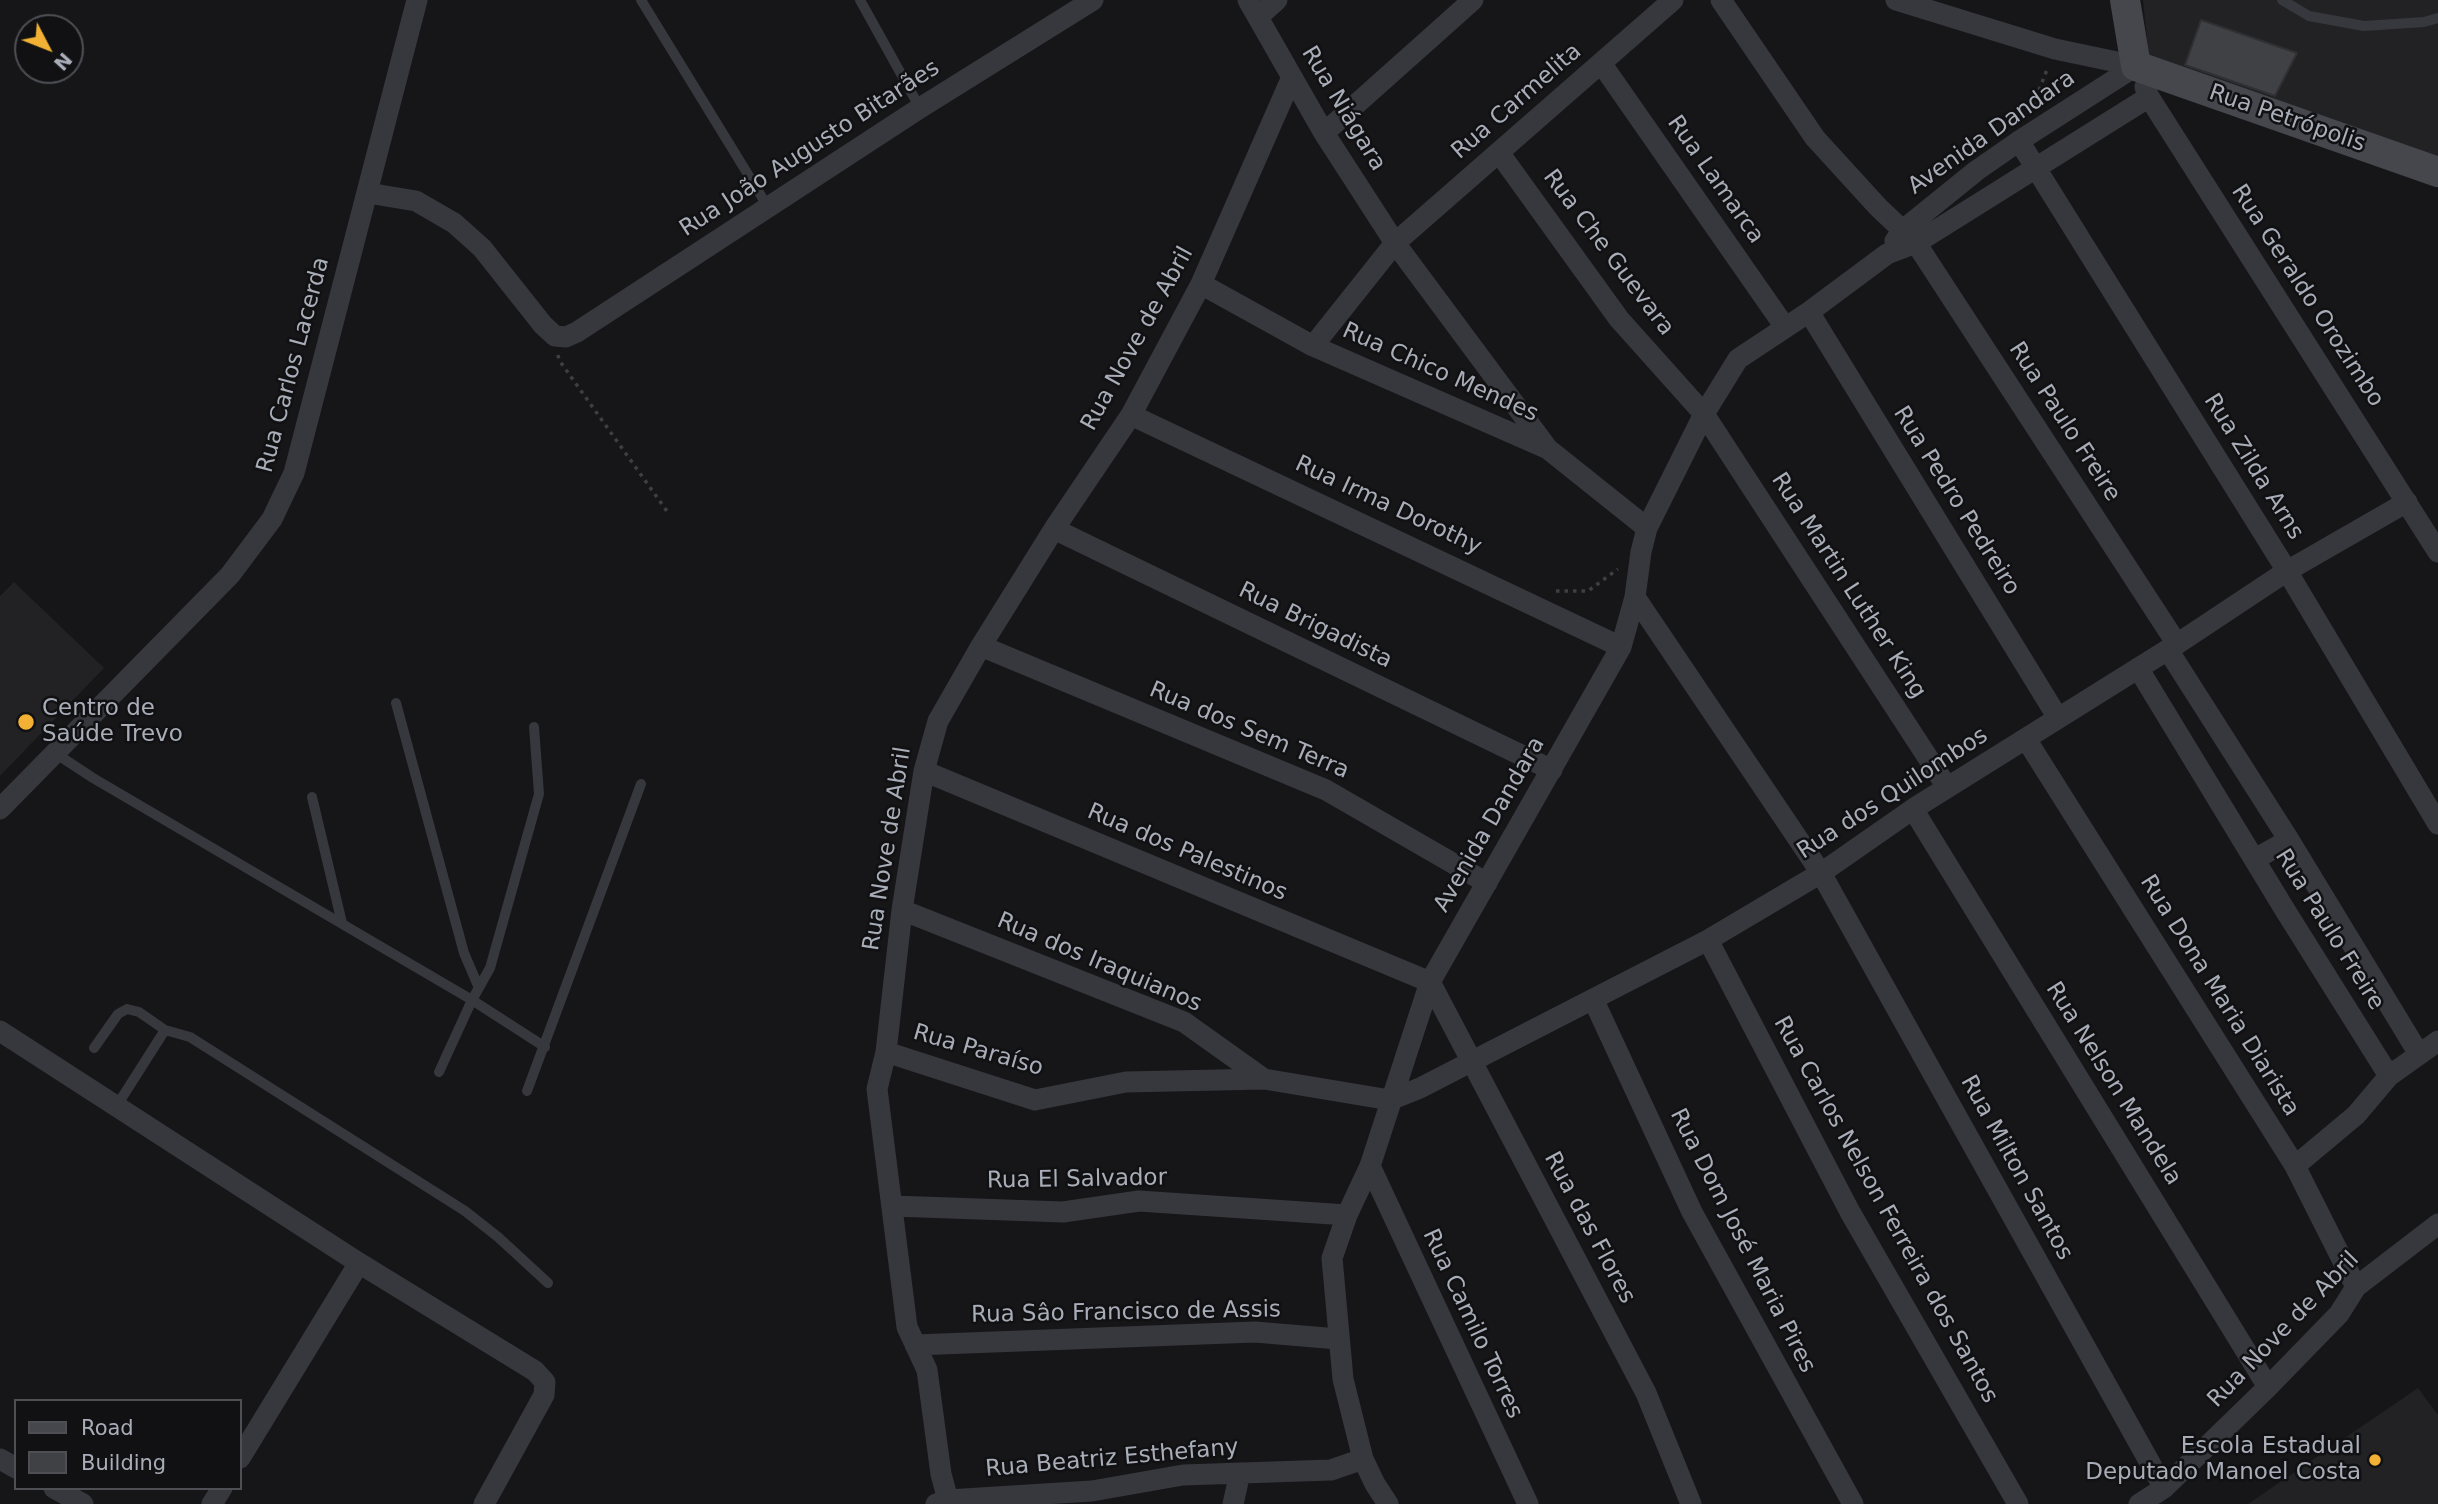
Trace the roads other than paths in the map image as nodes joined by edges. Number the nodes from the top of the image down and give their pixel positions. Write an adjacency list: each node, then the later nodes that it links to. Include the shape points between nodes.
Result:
1 (417, 0): 24 (street, Rua Carlos Lacerda)
2 (641, 0): 25 (lane)
3 (860, 0): 18 (lane)
4 (1093, 0): 18 (street, Rua João Augusto Bitarães)
5 (1277, 0): 12 (street)
6 (1473, 0): 19 (street)
7 (1673, 0): 14 (street, Rua Carmelita)
8 (1721, 0): 26 (street, Rua Paulo Freire, via 1815,138)
9 (1896, 0): 15 (street, via 2055,49)
10 (2125, 0): 15 (street)
11 (2282, 0): 13 (lane, via 2309,16 2364,26)
12 (1253, 8): 16 (street, Rua Niágara)
13 (2438, 18)
14 (1601, 63): 21 (street, Rua Carmelita); 30 (street, Rua Lamarca)
15 (2136, 66): 17 (street, Rua Geraldo Orozimbo); 20 (street, Avenida Dandara); 23 (street, Rua Petrópolis)
16 (1292, 77): 19 (street, Rua Niágara); 28 (street, Rua Nove de Abril)
17 (2149, 97): 22 (street, Avenida Dandara); 35 (street, Rua Geraldo Orozimbo)
18 (920, 108): 25 (street, Rua João Augusto Bitarães)
19 (1324, 133): 27 (street, Rua Niágara)
20 (2019, 141): 22 (street, Rua Zilda Arns); 26 (street, Avenida Dandara, via 1976,171)
21 (1500, 154): 27 (street, Rua Carmelita); 32 (street, Rua Che Guevara, via 1619,318)
22 (2036, 168): 26 (street, Avenida Dandara); 39 (street, Rua Zilda Arns)
23 (2438, 172)
24 (368, 192): 25 (street, Rua João Augusto Bitarães, via 416,201 454,223 482,248 543,325 555,336 566,337); 49 (street, Rua Carlos Lacerda, via 294,474 272,519 230,575)
25 (768, 207)
26 (1909, 236): 29 (street, Avenida Dandara); 43 (street, Rua Paulo Freire)
27 (1395, 243): 31 (street, Rua Carmelita); 34 (street, Rua Niágara)
28 (1201, 284): 31 (street, Rua Chico Mendes); 33 (street, Rua Nove de Abril)
29 (1809, 312): 30 (street, Avenida Dandara); 46 (street, Rua Pedro Pedreiro)
30 (1785, 327): 32 (street, Avenida Dandara, via 1738,359)
31 (1313, 346): 34 (street, Rua Chico Mendes)
32 (1704, 414): 36 (street, Avenida Dandara); 53 (street, Rua Martin Luther King)
33 (1131, 415): 37 (street, Rua Nove de Abril); 42 (street, Rua Irma Dorothy)
34 (1548, 449): 36 (street, Rua Chico Mendes)
35 (2407, 502): 38 (street, Rua Geraldo Orozimbo); 39 (street, Rua dos Quilombos)
36 (1647, 528): 40 (street, Avenida Dandara)
37 (1054, 529): 41 (street, Rua Nove de Abril); 50 (street, Rua Brigadista)
38 (2438, 552)
39 (2287, 571): 43 (street, Rua dos Quilombos); 57 (street, Rua Zilda Arns)
40 (1635, 597): 42 (street, Avenida Dandara); 60 (street, Rua Milton Santos)
41 (981, 646): 51 (street, Rua Nove de Abril, via 938,721); 61 (street, Rua dos Sem Terra, via 1326,790)
42 (1621, 647): 50 (street, Avenida Dandara)
43 (2173, 647): 44 (street, Rua dos Quilombos); 58 (street, Rua Paulo Freire)
44 (2138, 668): 46 (street, Rua dos Quilombos); 59 (street, Rua Paulo Freire)
45 (396, 703): 66 (lane, via 464,953)
46 (2059, 718): 48 (street, Rua dos Quilombos)
47 (534, 727): 66 (lane, via 539,794 489,968)
48 (2026, 739): 53 (street, Rua dos Quilombos); 84 (street, Rua Dona Maria Diarista)
49 (55, 753): 56 (street, Rua Carlos Lacerda); 63 (lane)
50 (1552, 770): 61 (street, Avenida Dandara)
51 (924, 771): 62 (street, Rua Nove de Abril); 65 (street, Rua dos Palestinos)
52 (641, 784): 72 (lane)
53 (1947, 787): 55 (street, Rua dos Quilombos)
54 (312, 797): 63 (lane)
55 (1913, 809): 60 (street, Rua dos Quilombos); 93 (street, Rua Nelson Mandela)
56 (0, 810)
57 (2438, 824)
58 (2289, 840): 59 (street); 75 (street, Rua Paulo Freire)
59 (2255, 859): 78 (street, Rua Paulo Freire)
60 (1821, 873): 64 (street, Rua dos Quilombos); 97 (street, Rua Milton Santos)
61 (1487, 883): 65 (street, Avenida Dandara)
62 (902, 911): 74 (street, Rua Nove de Abril); 79 (street, Rua dos Iraquianos, via 1184,1022)
63 (342, 923): 68 (lane)
64 (1708, 940): 67 (street, Rua dos Quilombos); 109 (street, Rua Carlos Nelson Ferreira dos Santos, via 1850,1212)
65 (1430, 982): 76 (street, Rua das Flores); 81 (street, Avenida Dandara)
66 (479, 988): 68 (lane)
67 (1593, 999): 76 (street, Rua dos Quilombos); 108 (street, Rua Dom José Maria Pires, via 1692,1212)
68 (472, 1000): 72 (lane); 77 (lane)
69 (165, 1030): 73 (lane, via 127,1009 118,1014); 82 (lane); 89 (lane, via 190,1037 465,1211)
70 (0, 1031): 82 (street)
71 (2438, 1041): 75 (street)
72 (545, 1047): 80 (lane)
73 (94, 1048)
74 (886, 1052): 79 (street, Rua Paraíso, via 1035,1100 1126,1082); 85 (street, Rua Nove de Abril, via 877,1089)
75 (2419, 1054): 78 (street)
76 (1471, 1060): 81 (street, Rua dos Quilombos); 107 (street, Rua das Flores, via 1646,1393)
77 (439, 1072)
78 (2389, 1076): 84 (street, via 2356,1115)
79 (1264, 1079): 81 (street, Rua dos Iraquianos)
80 (527, 1091)
81 (1390, 1100): 83 (street, Avenida Dandara)
82 (116, 1107): 88 (street)
83 (1370, 1166): 86 (street, Avenida Dandara); 106 (street, Rua Camilo Torres)
84 (2295, 1166): 90 (street, Rua Dona Maria Diarista)
85 (893, 1206): 86 (street, Rua El Salvador, via 1063,1212 1139,1201); 92 (street, Rua Nove de Abril, via 907,1327)
86 (1346, 1215): 91 (street, Avenida Dandara, via 1332,1258)
87 (2438, 1224): 90 (street, Rua Nove de Abril)
88 (359, 1263): 94 (street); 103 (street, via 535,1371 545,1382 539,1408)
89 (548, 1283)
90 (2356, 1287): 93 (street, Rua Nove de Abril, via 2339,1314)
91 (1338, 1339): 92 (street, Rua Sâo Francisco de Assis, via 1255,1332); 95 (street, Avenida Dandara)
92 (915, 1345): 101 (street, Rua Nove de Abril, via 926,1370)
93 (2268, 1387): 97 (street, Rua Nove de Abril)
94 (242, 1455)
95 (1363, 1459): 96 (street, Rua Beatriz Esthefany, via 1331,1470); 99 (street, Avenida Dandara)
96 (1240, 1473): 100 (street, Rua Beatriz Esthefany, via 1183,1475); 104 (street)
97 (2164, 1488): 110 (street, Rua Nove de Abril)
98 (58, 1490): 102 (street)
99 (1373, 1494): 105 (street, Avenida Dandara)
100 (1092, 1497): 101 (street, Rua Beatriz Esthefany)
101 (944, 1503)
102 (83, 1504)
103 (484, 1504)
104 (1233, 1504)
105 (1388, 1504)
106 (1528, 1504)
107 (1691, 1504)
108 (1853, 1504)
109 (2018, 1504)
110 (2139, 1504)

